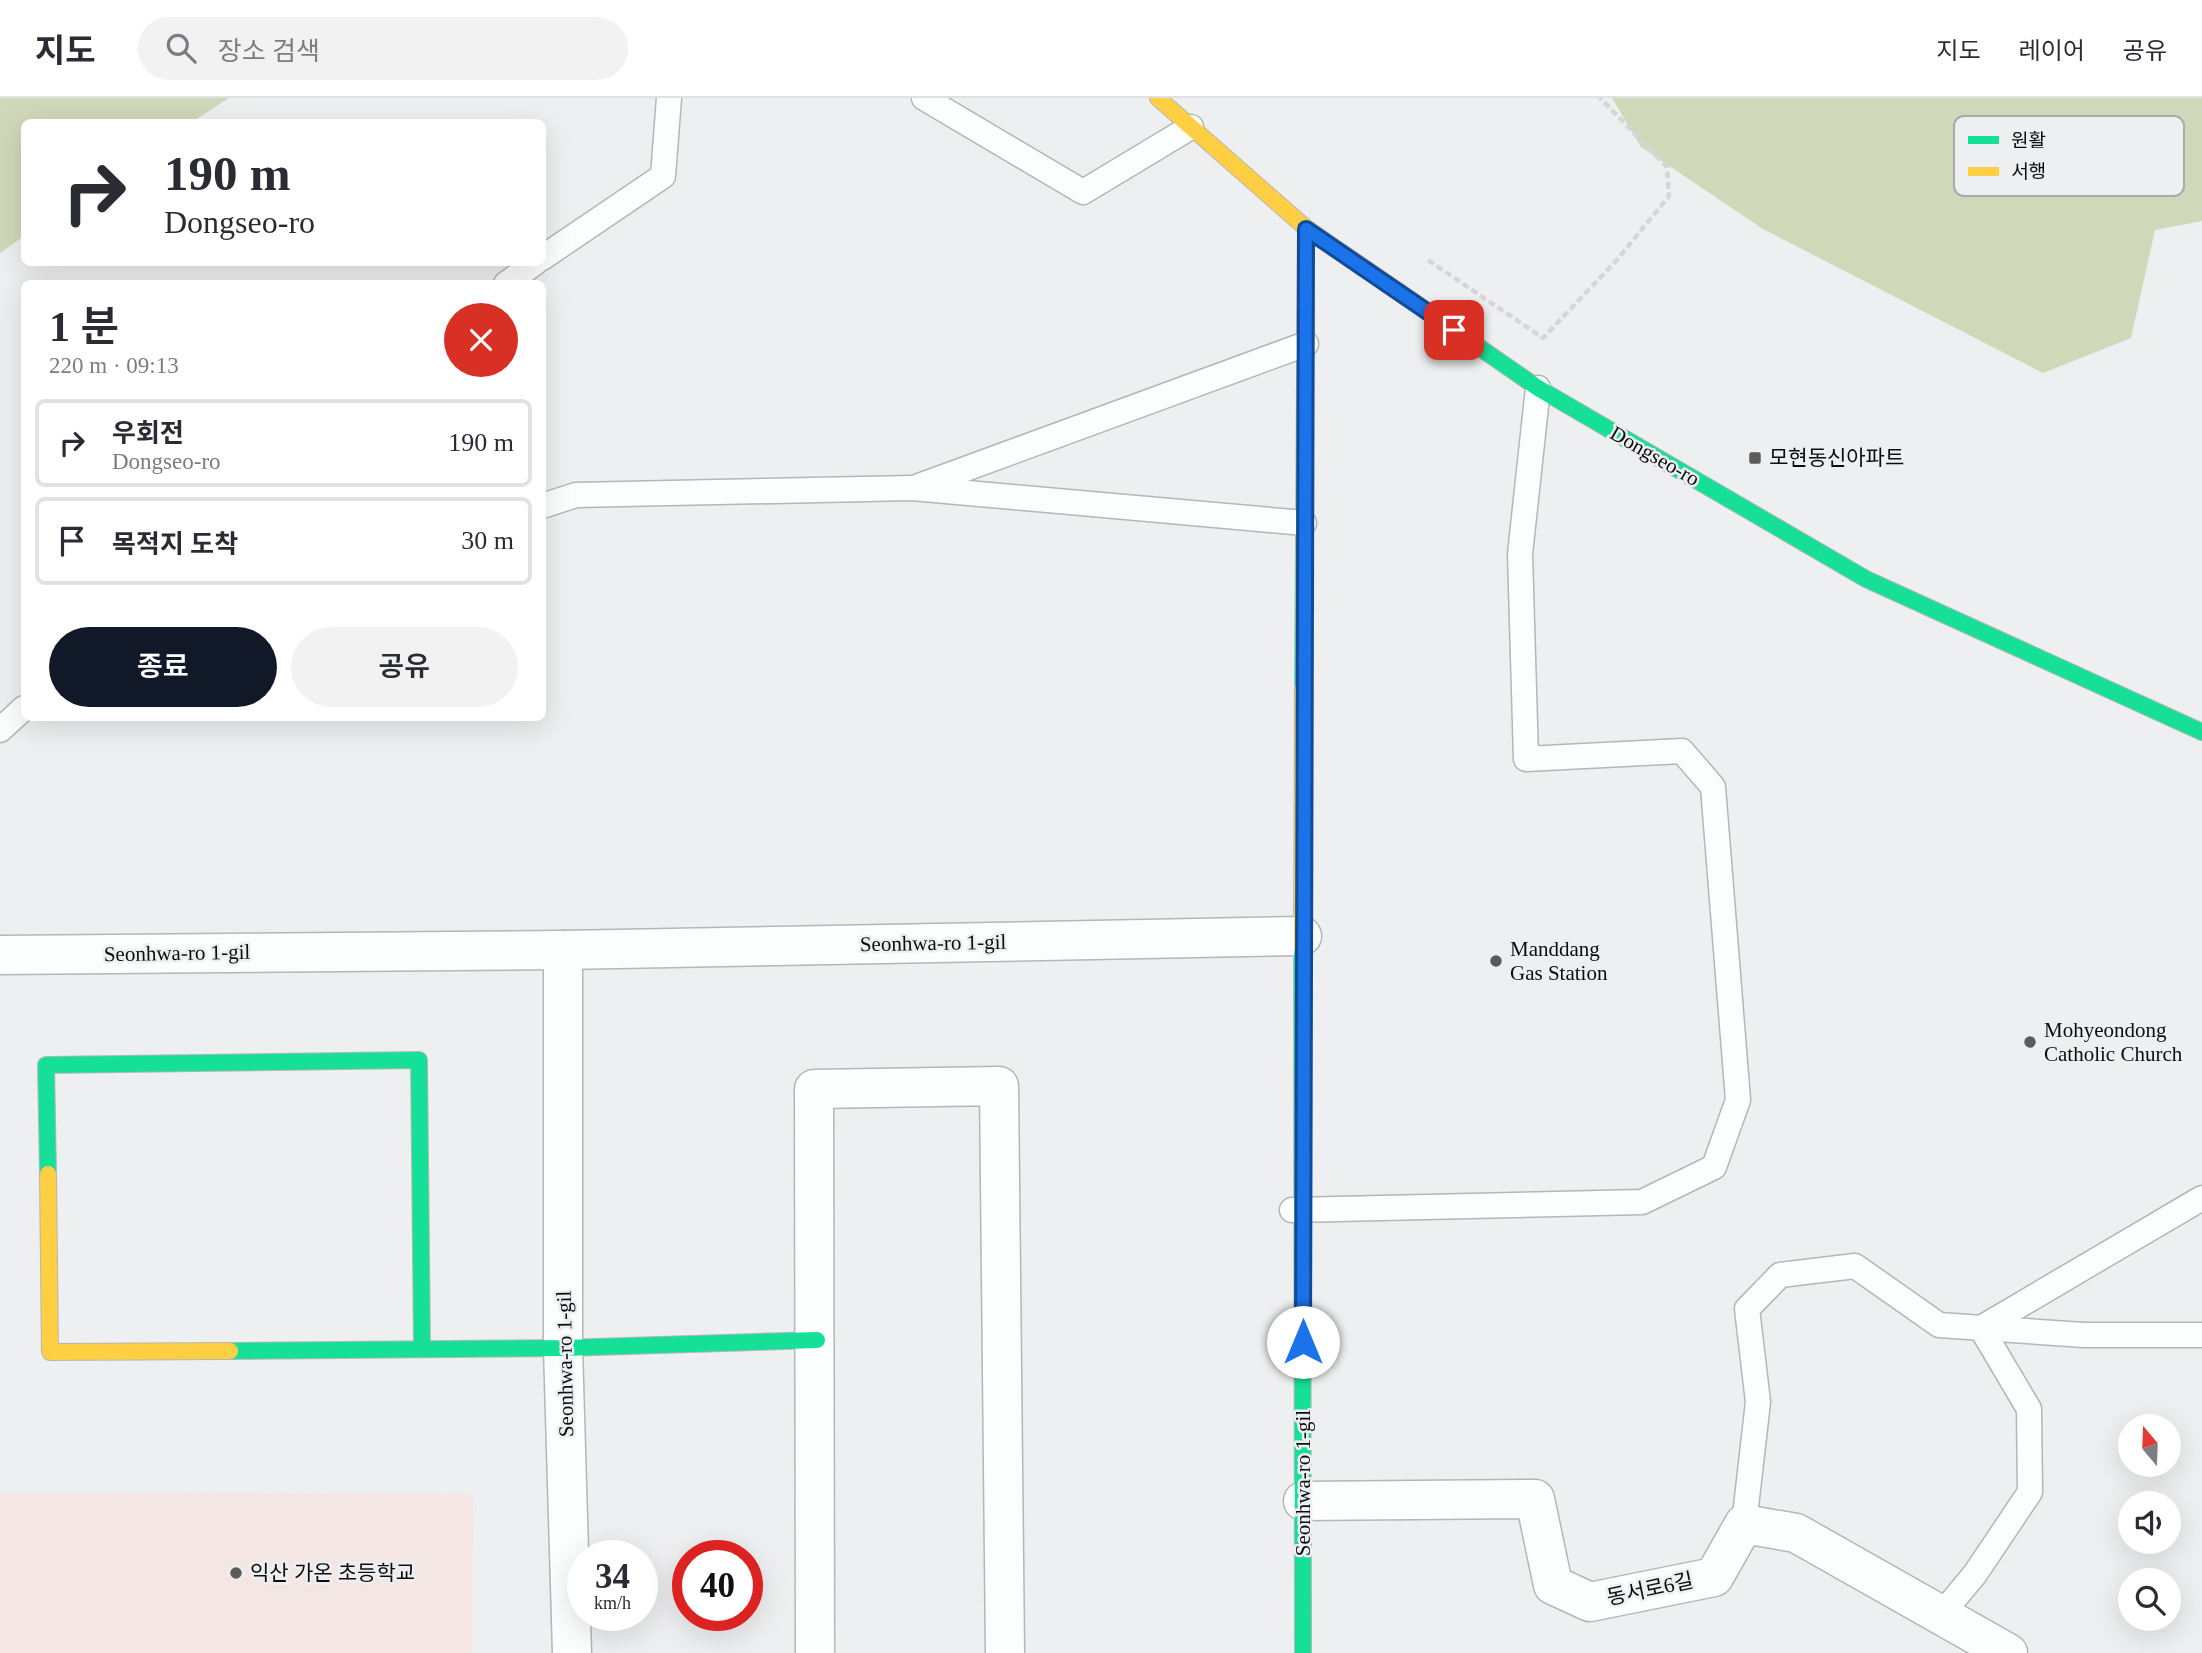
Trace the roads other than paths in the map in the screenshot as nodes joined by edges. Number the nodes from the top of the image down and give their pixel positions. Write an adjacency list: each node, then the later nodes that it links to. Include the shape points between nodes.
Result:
1 (669, 98): 6 (lane, via 663,176)
2 (924, 98): 4 (lane, via 1083,192)
3 (1158, 98): 4 (street, Dongseo-ro)
4 (1191, 127): 5 (street, Dongseo-ro)
5 (1306, 229): 9 (street, Seonhwa-ro 1-gil); 10 (street, Dongseo-ro)
6 (546, 255)
7 (531, 266): 8 (lane)
8 (511, 280)
9 (1306, 344): 11 (lane); 13 (street, Seonhwa-ro 1-gil)
10 (1538, 388): 16 (street, Dongseo-ro, via 1866,579); 21 (lane, via 1520,554 1526,759 1682,751 1713,787 1738,1100 1714,1167 1642,1202)
11 (912, 488): 12 (lane, via 576,495); 13 (lane)
12 (546, 505)
13 (1304, 523): 17 (street, Seonhwa-ro 1-gil)
14 (21, 711): 15 (lane)
15 (0, 730)
16 (2202, 732)
17 (1302, 936): 18 (street, Seonhwa-ro 1-gil); 21 (street, Seonhwa-ro 1-gil)
18 (563, 950): 19 (street, Seonhwa-ro 1-gil); 26 (street, Seonhwa-ro 1-gil)
19 (0, 955)
20 (2202, 1198): 22 (lane)
21 (1297, 1210): 27 (street, Seonhwa-ro 1-gil)
22 (1981, 1328): 23 (lane, via 2084,1335); 28 (lane, via 1938,1325 1855,1266 1780,1275 1747,1308 1758,1402); 29 (lane, via 2029,1409 2030,1492 1975,1574)
23 (2202, 1335)
24 (817, 1340): 26 (street); 31 (street); 32 (street, via 814,1088 999,1086)
25 (422, 1348): 25 (street, via 50,1352 46,1065 419,1060); 26 (street)
26 (564, 1348): 30 (street, Seonhwa-ro 1-gil)
27 (1303, 1501): 28 (street, 동서로6길, via 1535,1499 1553,1585 1590,1602 1714,1577); 33 (street, Seonhwa-ro 1-gil)
28 (1744, 1524): 29 (street, via 1796,1533)
29 (1940, 1616): 34 (street)
30 (572, 1653)
31 (815, 1653)
32 (1005, 1653)
33 (1303, 1653)
34 (2008, 1653)

